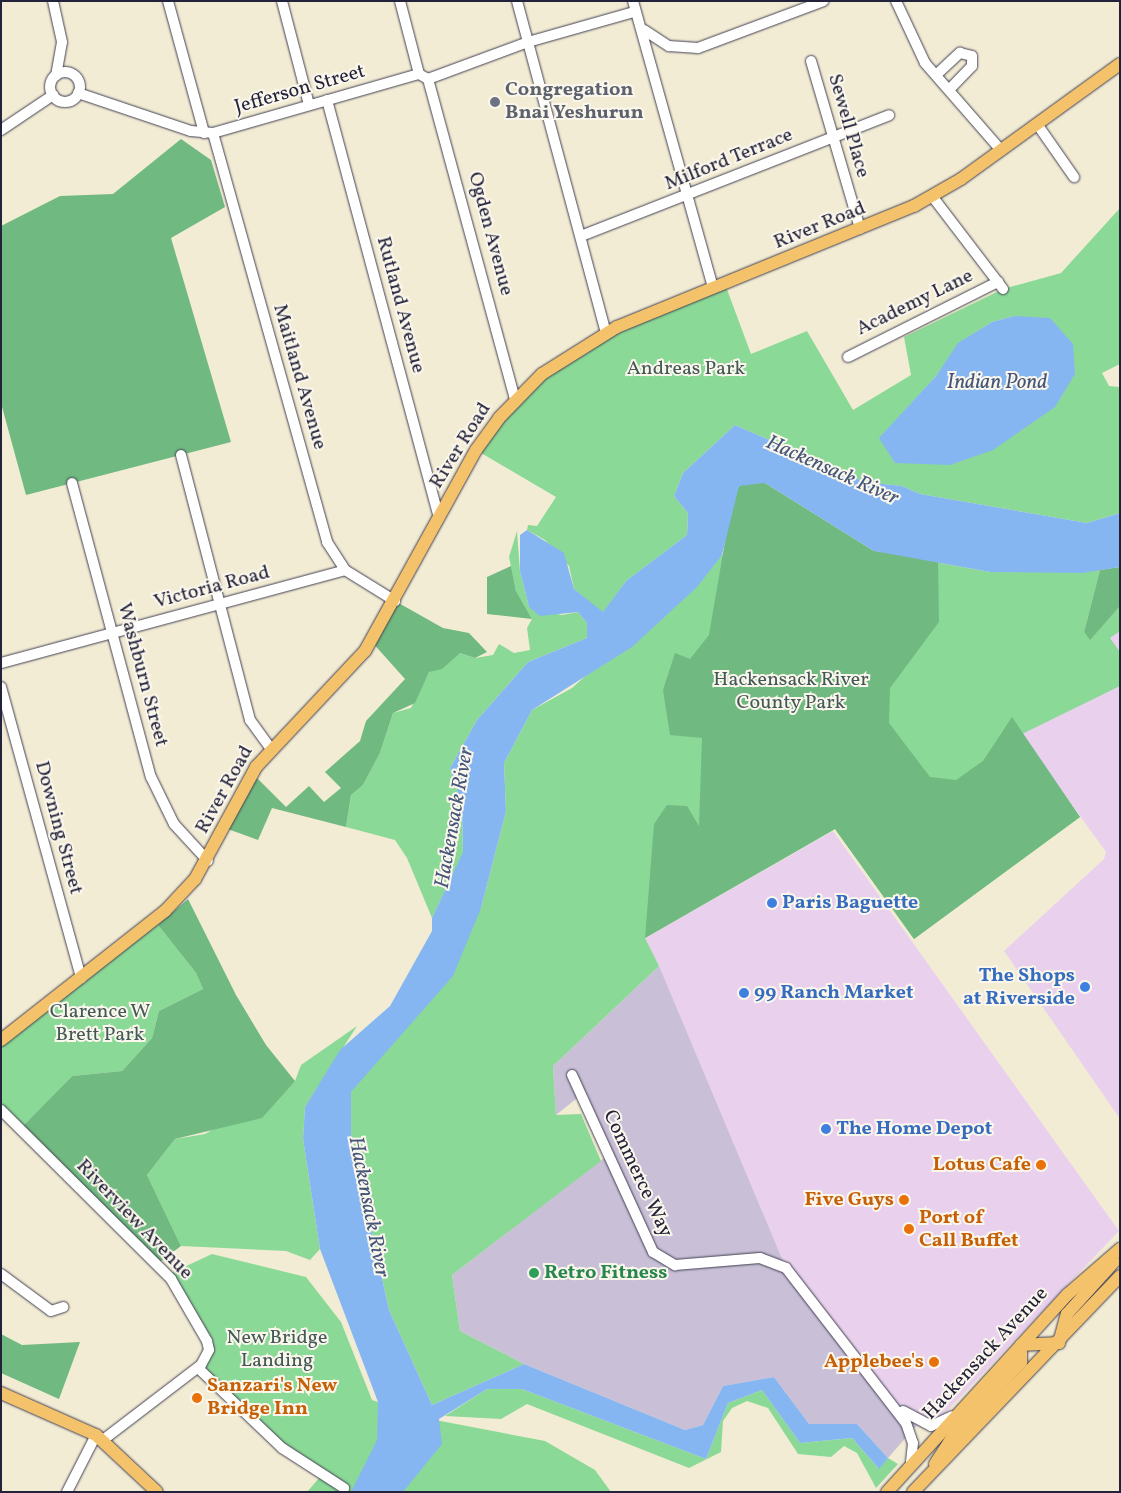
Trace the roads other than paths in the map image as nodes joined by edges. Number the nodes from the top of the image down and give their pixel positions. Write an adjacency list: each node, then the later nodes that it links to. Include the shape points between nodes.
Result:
1 (52, 1): 13 (street, via 62,42)
2 (168, 1): 24 (street, Maitland Avenue)
3 (282, 1): 20 (street)
4 (400, 1): 15 (street, Ogden Avenue)
5 (518, 1): 10 (street)
6 (824, 1): 9 (street, via 698,48 668,46)
7 (896, 1): 14 (street, via 915,48)
8 (633, 6): 9 (street); 10 (street, Jefferson Street)
9 (644, 30): 29 (street)
10 (528, 42): 15 (street, Jefferson Street); 31 (street)
11 (811, 61): 25 (street, Sewell Place)
12 (1120, 64): 22 (main road, River Road)
13 (56, 75): 17 (street, via 74,75); 18 (street, via 50,86)
14 (936, 75): 16 (street); 16 (street, via 960,53 974,58 972,66)
15 (423, 76): 19 (street, Jefferson Street); 35 (street, Ogden Avenue)
16 (949, 90): 26 (street)
17 (78, 93): 18 (street, via 66,101); 24 (street)
18 (53, 95): 23 (street)
19 (327, 100): 20 (street, Jefferson Street); 38 (street, Rutland Avenue)
20 (309, 105): 24 (street, Jefferson Street)
21 (889, 115): 25 (street, Milford Terrace)
22 (1037, 124): 26 (main road, River Road); 27 (street)
23 (1, 130)
24 (208, 133): 39 (street, Maitland Avenue, via 326,542)
25 (833, 136): 29 (street, Milford Terrace); 30 (street, Sewell Place)
26 (1001, 150): 28 (main road, River Road)
27 (1074, 177)
28 (932, 196): 30 (main road, River Road); 34 (street, Academy Lane, via 1001,286)
29 (688, 197): 31 (street, Milford Terrace); 32 (street)
30 (860, 229): 32 (main road, River Road)
31 (581, 236): 33 (street)
32 (713, 288): 33 (main road, River Road)
33 (606, 332): 35 (main road, River Road, via 559,361)
34 (848, 356)
35 (515, 399): 38 (main road, River Road, via 476,450)
36 (181, 455): 41 (street)
37 (72, 483): 42 (street, Washburn Street)
38 (439, 518): 40 (main road, River Road)
39 (345, 570): 40 (street, Maitland Avenue); 41 (street, Victoria Road)
40 (395, 601): 45 (main road, River Road, via 353,665)
41 (219, 605): 42 (street, Victoria Road); 45 (street, via 250,720)
42 (112, 634): 43 (street, Victoria Road); 46 (street, Washburn Street, via 158,794 180,834)
43 (1, 664)
44 (1, 687): 47 (street, Downing Street)
45 (270, 748): 46 (main road, River Road, via 244,786)
46 (208, 861): 47 (main road, River Road, via 166,910)
47 (81, 978): 48 (main road, River Road)
48 (1, 1040)
49 (572, 1075): 60 (street, Commerce Way, via 653,1252 666,1262 684,1266 760,1258 779,1263 793,1275)
50 (1, 1110): 58 (street, Riverview Avenue, via 183,1295 207,1341 206,1360)
51 (1120, 1248): 57 (main road, Hackensack Avenue)
52 (1120, 1255): 56 (main road, via 1067,1314)
53 (1, 1274): 55 (street, via 51,1311)
54 (1120, 1276): 56 (main road)
55 (63, 1307)
56 (1059, 1343): 57 (main road, via 1031,1348); 64 (main road)
57 (1021, 1345): 61 (main road, Hackensack Avenue); 64 (main road, via 1021,1362 956,1432)
58 (198, 1368): 62 (street); 65 (street, via 293,1458)
59 (3, 1397): 62 (main road)
60 (891, 1400): 61 (street, Commerce Way, via 922,1425 939,1424); 63 (street, Commerce Way, via 911,1434)
61 (952, 1416): 63 (main road, Hackensack Avenue)
62 (100, 1438): 67 (street); 68 (main road)
63 (911, 1463): 66 (main road, Hackensack Avenue)
64 (925, 1481): 69 (main road)
65 (344, 1488)
66 (888, 1490)
67 (67, 1492)
68 (157, 1492)
69 (913, 1492)

